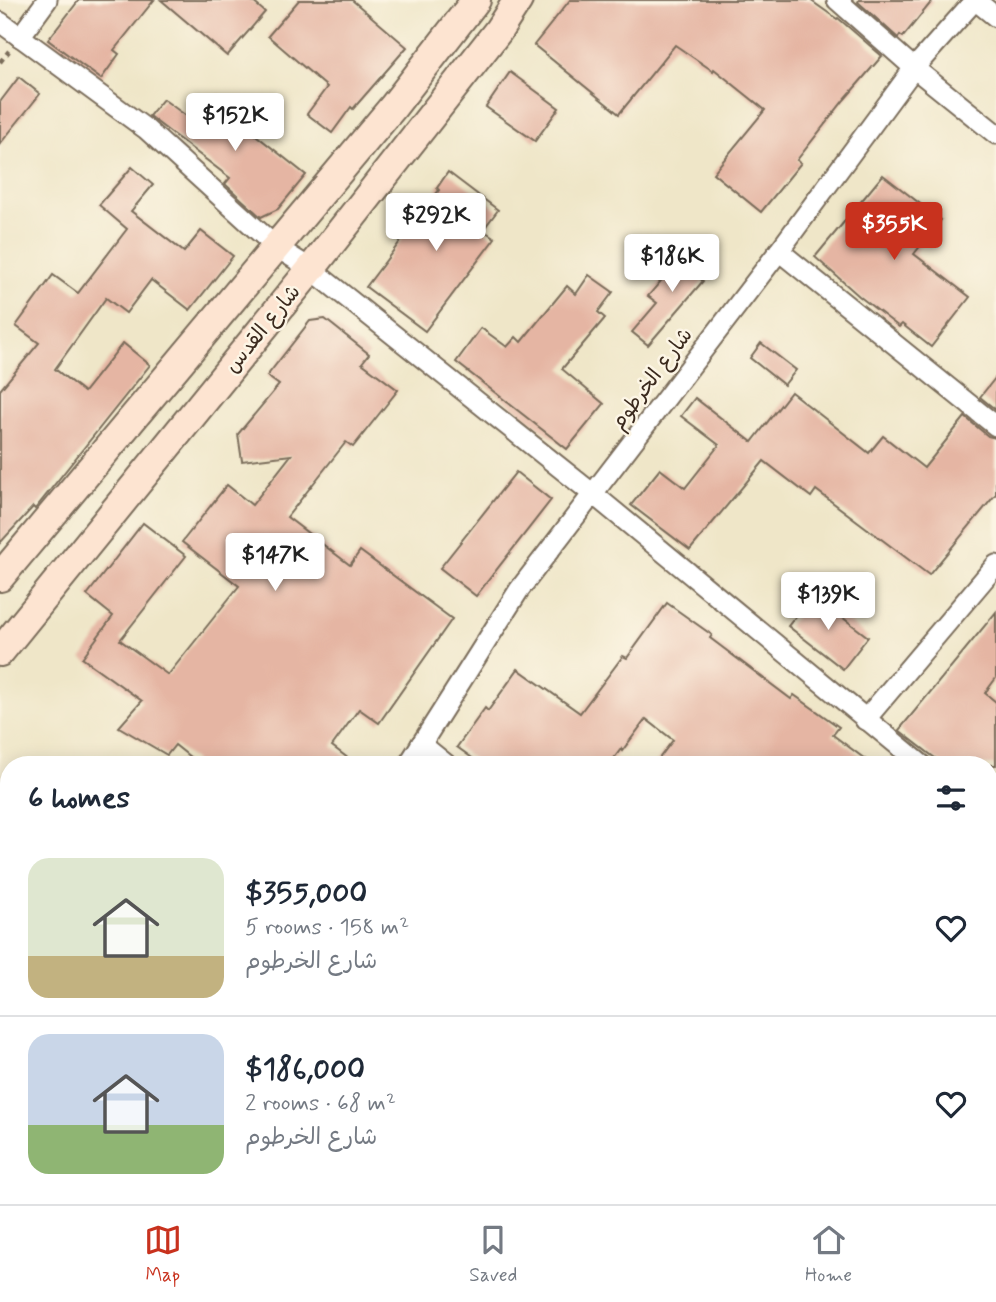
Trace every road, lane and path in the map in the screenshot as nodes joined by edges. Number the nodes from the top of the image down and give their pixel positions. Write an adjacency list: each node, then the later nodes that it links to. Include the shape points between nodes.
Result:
1 (47, 0): 8 (street)
2 (476, 0): 11 (main road, شارع القدس)
3 (518, 0): 13 (main road, شارع القدس)
4 (837, 0): 9 (street)
5 (975, 0): 6 (street); 9 (street, شارع الخرطوم)
6 (996, 17)
7 (0, 22): 8 (street)
8 (20, 37): 11 (street, via 146,129)
9 (914, 68): 10 (street); 12 (street, شارع الخرطوم)
10 (996, 134)
11 (276, 247): 13 (street); 17 (main road, شارع القدس)
12 (779, 251): 14 (street); 15 (street, شارع الخرطوم)
13 (312, 269): 15 (street); 18 (main road, شارع القدس)
14 (996, 426)
15 (593, 494): 19 (street); 20 (street, شارع الخرطوم, via 519,590)
16 (996, 565): 19 (street)
17 (0, 578)
18 (0, 652)
19 (865, 720): 23 (street)
20 (421, 744): 21 (street, شارع الخرطوم); 22 (street)
21 (414, 756)
22 (436, 756)
23 (911, 756)

